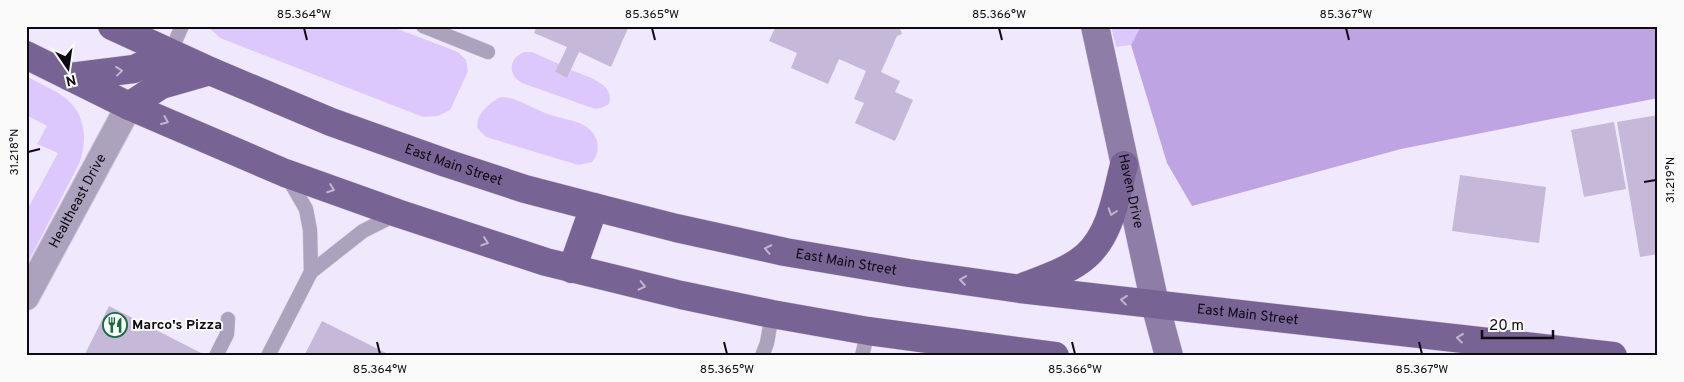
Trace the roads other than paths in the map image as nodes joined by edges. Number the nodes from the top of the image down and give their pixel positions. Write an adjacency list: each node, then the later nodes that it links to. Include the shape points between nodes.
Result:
1 (112, 26): 6 (main road, East Main Street)
2 (182, 26): 6 (lane)
3 (423, 26): 5 (lane)
4 (1095, 26): 11 (street, Haven Drive)
5 (488, 52)
6 (170, 53): 8 (main road, East Main Street); 9 (main road, one-way to 6, via 134,69)
7 (26, 55): 9 (main road)
8 (210, 71): 10 (main road, via 161,85); 13 (main road, East Main Street, via 331,122 437,160)
9 (70, 77): 10 (main road)
10 (129, 106): 12 (main road, one-way to 12); 18 (street, Healtheast Drive)
11 (1124, 165): 17 (main road, one-way to 17, via 1102,237 1086,256 1058,273); 19 (street, Haven Drive)
12 (285, 172): 14 (main road, one-way to 14); 16 (lane, via 306,209 310,230)
13 (594, 208): 15 (main road); 17 (main road, East Main Street, one-way to 13, via 785,252)
14 (397, 213): 15 (main road, one-way to 15); 16 (lane, via 363,231)
15 (572, 269): 20 (main road, one-way to 20)
16 (310, 272): 24 (lane)
17 (1020, 289): 19 (main road, East Main Street, one-way to 17)
18 (26, 297)
19 (1154, 304): 27 (street, Haven Drive); 28 (main road, East Main Street, one-way to 19)
20 (772, 314): 22 (main road); 25 (lane)
21 (228, 320): 23 (lane, via 227,334)
22 (865, 343): 26 (main road)
23 (216, 356)
24 (268, 356)
25 (762, 356)
26 (1055, 356)
27 (1169, 356)
28 (1612, 356)

